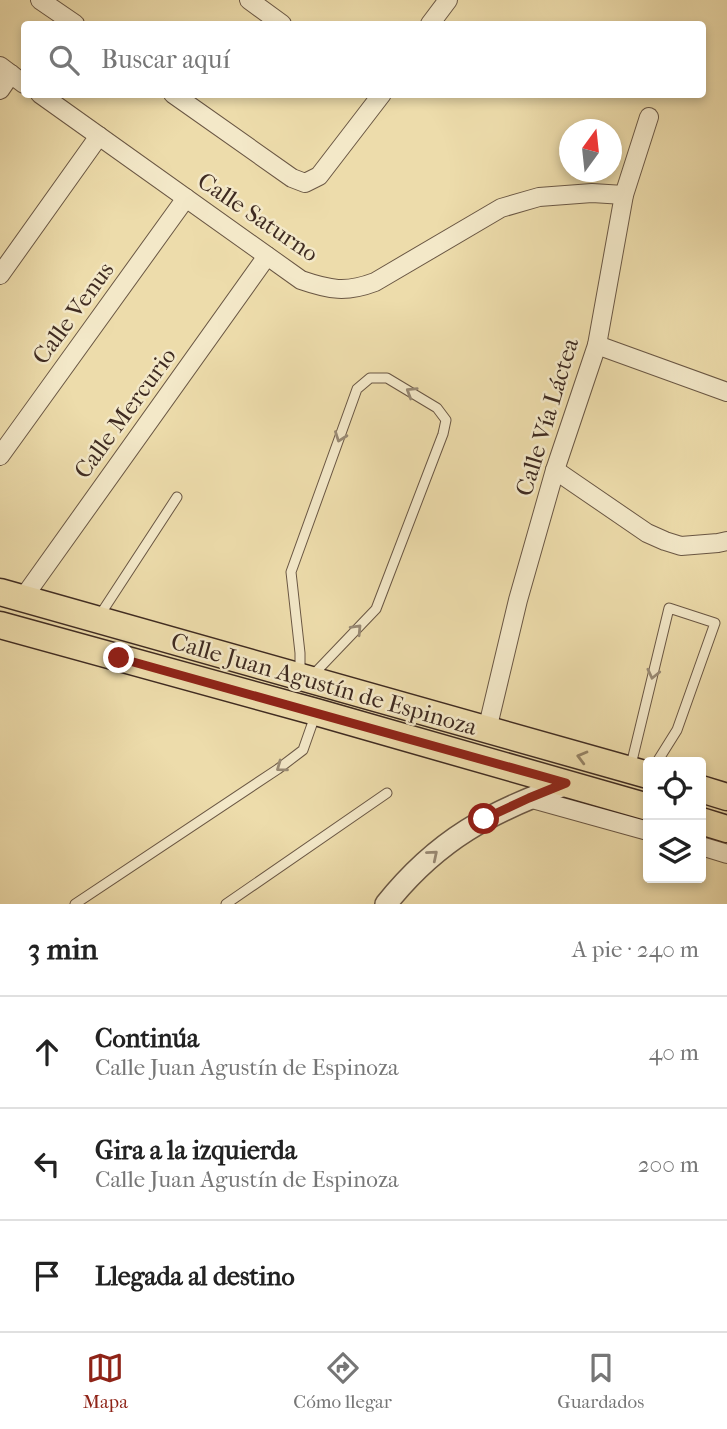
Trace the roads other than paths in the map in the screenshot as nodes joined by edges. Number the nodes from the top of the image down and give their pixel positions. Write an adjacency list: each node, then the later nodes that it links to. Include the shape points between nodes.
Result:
1 (249, 0): 5 (street)
2 (446, 0): 6 (street)
3 (43, 1): 4 (street)
4 (71, 21)
5 (278, 21)
6 (432, 21)
7 (12, 75): 8 (street)
8 (0, 90)
9 (46, 98): 13 (street, Calle Saturno)
10 (179, 98): 11 (street, via 305,183 319,176)
11 (377, 98)
12 (649, 117): 14 (street, Calle Vía Láctea)
13 (99, 136): 15 (street, Calle Saturno); 17 (street)
14 (624, 195): 16 (street, Calle Saturno, via 540,197 501,208 358,288 338,289 301,280); 18 (street, Calle Vía Láctea)
15 (186, 198): 16 (street, Calle Saturno); 20 (street, Calle Venus)
16 (267, 256): 24 (street, Calle Mercurio)
17 (0, 275)
18 (597, 345): 19 (street); 21 (street, Calle Vía Láctea)
19 (727, 392)
20 (0, 456)
21 (555, 470): 23 (street, via 665,541 681,546); 31 (street, Calle Vía Láctea)
22 (177, 496): 25 (lane)
23 (727, 541)
24 (11, 595): 25 (main road, Calle Juan Agustín de Espinoza)
25 (97, 619): 27 (main road, Calle Juan Agustín de Espinoza)
26 (10, 631): 27 (main road, via 45,621); 29 (main road, Calle Juan Agustín de Espinoza)
27 (168, 639): 28 (main road, Calle Juan Agustín de Espinoza)
28 (304, 677): 28 (lane, one-way to 28, via 376,609 443,434 446,420 437,408 387,378 370,378 357,389 290,572); 29 (main road, via 298,686 289,688); 31 (main road, Calle Juan Agustín de Espinoza)
29 (217, 685): 30 (main road, Calle Juan Agustín de Espinoza)
30 (316, 712): 35 (main road, Calle Juan Agustín de Espinoza); 46 (lane, one-way to 46, via 303,750)
31 (487, 730): 34 (main road, Calle Juan Agustín de Espinoza, one-way to 31)
32 (645, 757): 33 (lane, one-way to 32, via 677,730 715,623 668,608)
33 (660, 757)
34 (642, 773): 35 (main road, via 634,782 623,784)
35 (566, 783): 39 (street); 40 (main road, Calle Juan Agustín de Espinoza)
36 (706, 790): 38 (main road)
37 (387, 793): 47 (lane)
38 (727, 796)
39 (529, 798): 43 (street); 48 (street, one-way to 39, via 429,858 459,835)
40 (643, 806)
41 (706, 823): 42 (main road)
42 (727, 829)
43 (643, 830)
44 (706, 848): 45 (street)
45 (727, 854)
46 (75, 904)
47 (226, 904)
48 (386, 904)

